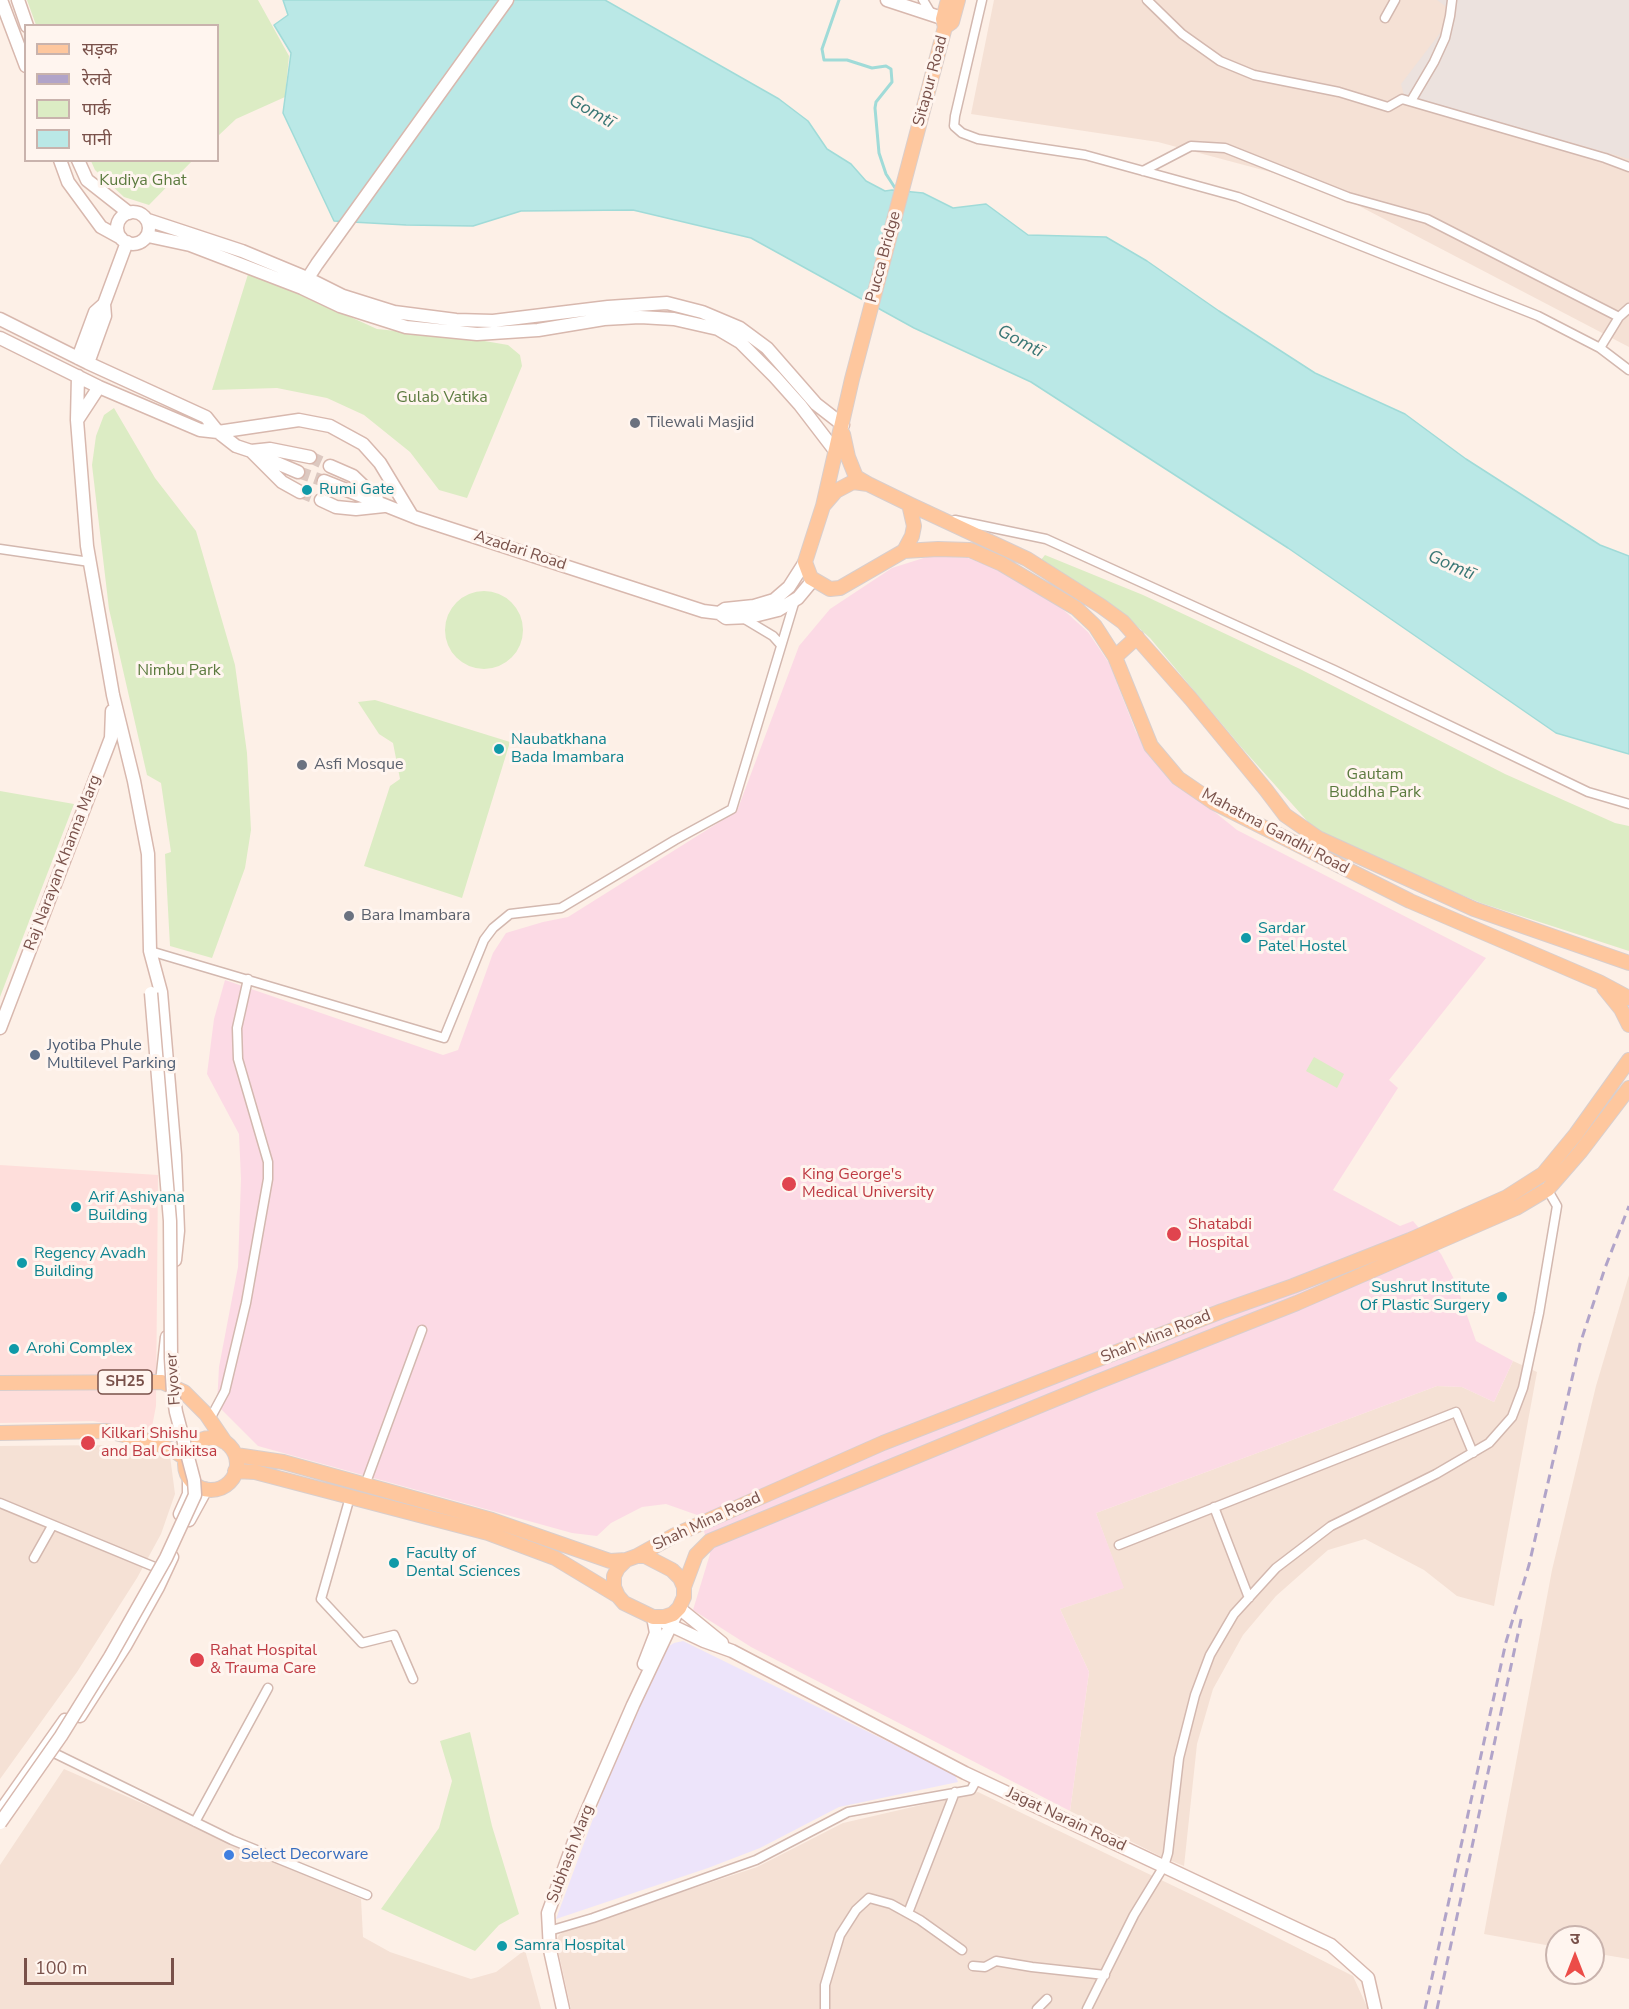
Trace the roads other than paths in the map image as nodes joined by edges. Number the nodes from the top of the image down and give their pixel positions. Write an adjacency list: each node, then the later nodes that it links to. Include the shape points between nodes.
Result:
1 (1, 0): 15 (main road)
2 (18, 0): 14 (main road)
3 (507, 0): 26 (main road)
4 (887, 0): 13 (main road)
5 (923, 0): 13 (street)
6 (948, 0): 13 (main road, Sitapur Road)
7 (958, 0): 13 (main road, Sitapur Road)
8 (982, 0): 21 (street, via 954,126 962,134 978,139 1084,155)
9 (1147, 0): 16 (street, via 1182,34 1220,61 1254,75 1339,92 1388,107 1402,99)
10 (1395, 0): 12 (street)
11 (1452, 0): 16 (street, via 1445,38)
12 (1385, 18)
13 (943, 21): 17 (main road, Sitapur Road)
14 (26, 24)
15 (24, 61)
16 (1411, 101): 20 (street)
17 (916, 134): 39 (main road, Pucca Bridge)
18 (61, 162): 25 (main road, via 68,182 101,227)
19 (79, 162): 22 (main road, via 87,180)
20 (1629, 167)
21 (1143, 171): 29 (street, via 1191,146 1225,148 1348,197 1427,219); 33 (street, via 1239,197 1310,224 1538,316)
22 (129, 213): 23 (main road, via 140,213); 25 (main road, via 120,218 117,228)
23 (147, 220): 24 (main road); 26 (main road, via 242,251)
24 (147, 236): 25 (main road, via 139,243); 26 (main road, via 190,245)
25 (124, 240): 34 (main road, via 105,316)
26 (304, 283): 28 (main road, via 394,312 456,320); 31 (main road, via 340,306 406,327 477,334)
27 (1629, 308): 29 (street)
28 (542, 316): 31 (main road); 39 (main road, via 667,303 702,312 740,328 767,348 816,404)
29 (1619, 317): 33 (street)
30 (0, 319): 34 (main road)
31 (545, 329): 42 (main road, via 640,317 674,319 718,329 740,342 775,377)
32 (0, 338): 36 (main road)
33 (1600, 348): 35 (street)
34 (83, 361): 40 (main road, via 206,417)
35 (1629, 370)
36 (78, 376): 37 (main road); 38 (main road)
37 (99, 387): 38 (main road); 40 (main road, via 200,430)
38 (77, 420): 57 (main road)
39 (842, 427): 42 (main road); 47 (main road, via 856,477)
40 (218, 432): 41 (main road); 53 (main road, via 299,420 330,426 363,444 380,463)
41 (251, 452): 43 (main road, via 270,449); 45 (main road); 48 (main road, via 282,482)
42 (836, 452): 52 (main road)
43 (310, 458)
44 (330, 466): 51 (main road, via 353,476)
45 (298, 472)
46 (324, 481): 51 (main road)
47 (868, 484): 50 (main road); 52 (main road, via 853,482 836,491)
48 (300, 492)
49 (321, 500): 51 (main road, Azadari Road, via 336,507 356,509)
50 (909, 504): 54 (main road, Mahatma Gandhi Road); 56 (main road, via 914,526)
51 (385, 506): 53 (main road, Azadari Road)
52 (824, 506): 58 (main road)
53 (412, 516): 61 (main road, Azadari Road)
54 (937, 516): 63 (main road, Mahatma Gandhi Road, via 1026,559 1101,606); 67 (street, via 1046,540 1334,670 1588,792)
55 (0, 549): 57 (street)
56 (904, 551): 59 (main road, via 840,588 830,589); 65 (main road, Mahatma Gandhi Road, via 970,550 1002,564 1076,608 1095,626)
57 (90, 562): 66 (main road)
58 (805, 562): 59 (main road); 61 (main road, via 789,587 774,600)
59 (813, 580): 60 (main road)
60 (795, 599): 62 (main road, via 778,610); 64 (street)
61 (719, 613): 62 (main road, Azadari Road, via 726,618)
62 (743, 618): 64 (street)
63 (1137, 637): 65 (main road); 68 (main road, Mahatma Gandhi Road)
64 (781, 645): 72 (street, via 732,809 561,908 510,914 492,928 444,1038)
65 (1115, 657): 69 (main road, Mahatma Gandhi Road, via 1151,746 1178,778 1213,802)
66 (113, 695): 70 (main road, via 148,854); 76 (main road, Raj Narayan Khanna Marg, via 111,738)
67 (1629, 804)
68 (1285, 815): 69 (main road); 71 (main road, Mahatma Gandhi Road, via 1318,838 1474,909)
69 (1276, 834): 73 (main road, Mahatma Gandhi Road, via 1410,901)
70 (150, 951): 72 (street); 85 (main road, via 161,992 178,1231); 126 (main road, Flyover, bridge, via 170,1221 173,1393 195,1495 166,1558 110,1657)
71 (1629, 963)
72 (248, 979): 89 (street, via 237,1028 238,1059 268,1162 268,1179 246,1303 225,1391)
73 (1599, 982): 74 (main road, Mahatma Gandhi Road); 75 (main road, via 1622,1009)
74 (1629, 998)
75 (1629, 1025)
76 (0, 1028)
77 (1629, 1060): 79 (main road, Shah Mina Road)
78 (1629, 1088): 80 (main road, Shah Mina Road)
79 (1538, 1178): 80 (street); 81 (main road, Shah Mina Road, via 1507,1197 1410,1240)
80 (1548, 1189): 82 (main road, Shah Mina Road, via 1516,1208 1297,1304); 93 (street, via 1557,1206 1523,1388 1512,1417 1489,1443)
81 (1230, 1308): 82 (main road); 84 (main road, Shah Mina Road)
82 (1237, 1326): 87 (main road, Shah Mina Road)
83 (422, 1330): 99 (street)
84 (1084, 1366): 87 (main road); 88 (main road, Shah Mina Road)
85 (162, 1382): 86 (main road, SH25); 89 (main road, SH25, via 184,1392)
86 (0, 1383)
87 (1092, 1384): 90 (main road, Shah Mina Road)
88 (990, 1402): 90 (main road); 97 (main road, Shah Mina Road)
89 (210, 1419): 92 (main road, SH25)
90 (1000, 1422): 101 (main road, Shah Mina Road)
91 (0, 1433): 95 (main road, via 107,1431 145,1440)
92 (225, 1442): 94 (main road); 95 (main road, via 208,1438 197,1442)
93 (1473, 1453): 104 (street, via 1456,1412); 113 (street, via 1331,1526 1276,1568)
94 (236, 1455): 96 (main road); 99 (main road, via 283,1462)
95 (186, 1459): 98 (main road)
96 (236, 1471): 100 (main road, via 225,1486); 102 (main road, via 255,1472)
97 (816, 1473): 101 (main road); 109 (main road, Shah Mina Road)
98 (189, 1478): 100 (main road); 110 (main road, via 189,1494)
99 (365, 1485): 105 (main road)
100 (206, 1489): 110 (main road)
101 (826, 1493): 111 (main road, Shah Mina Road, via 710,1541 696,1555)
102 (350, 1497): 105 (main road); 118 (street, via 321,1599 362,1643 394,1635)
103 (0, 1503): 106 (street)
104 (1214, 1507): 107 (street); 113 (street)
105 (446, 1515): 109 (main road, via 492,1520 610,1561); 112 (main road, via 555,1558)
106 (52, 1526): 108 (street); 110 (street)
107 (1119, 1545)
108 (34, 1558)
109 (631, 1558): 111 (main road, via 645,1556 675,1571); 112 (main road, via 614,1576)
110 (160, 1569): 121 (main road)
111 (684, 1587): 114 (main road)
112 (618, 1596): 115 (main road)
113 (1249, 1598): 128 (street, via 1234,1614 1210,1655 1195,1695 1179,1758)
114 (679, 1608): 115 (main road, via 673,1614); 116 (main road, Subhash Marg); 117 (main road, Jagat Narain Road)
115 (653, 1617): 116 (main road, Jagat Narain Road); 120 (main road, Subhash Marg, via 656,1633 635,1686)
116 (671, 1625): 117 (main road, Jagat Narain Road); 120 (main road, Subhash Marg)
117 (732, 1651): 122 (main road, Jagat Narain Road)
118 (413, 1679)
119 (267, 1688): 125 (street)
120 (633, 1705): 131 (main road, Subhash Marg, via 576,1836 548,1913)
121 (50, 1751): 124 (main road); 125 (street); 127 (main road)
122 (977, 1779): 123 (street, via 971,1790); 128 (main road, Jagat Narain Road)
123 (956, 1792): 130 (street); 131 (street, via 848,1812 756,1860)
124 (0, 1812)
125 (195, 1822): 129 (street)
126 (0, 1823)
127 (0, 1832)
128 (1164, 1866): 134 (street, via 1134,1915); 140 (main road, Jagat Narain Road, via 1331,1945 1368,1978)
129 (367, 1895)
130 (908, 1913): 132 (street); 137 (street, via 869,1898 856,1910 840,1935 825,1984)
131 (549, 1931): 136 (main road, Subhash Marg)
132 (962, 1950)
133 (973, 1966): 134 (street, via 985,1967 996,1960)
134 (1106, 1975): 139 (street)
135 (1047, 1999): 138 (street)
136 (563, 2009)
137 (825, 2009)
138 (1037, 2009)
139 (1087, 2009)
140 (1376, 2009)

